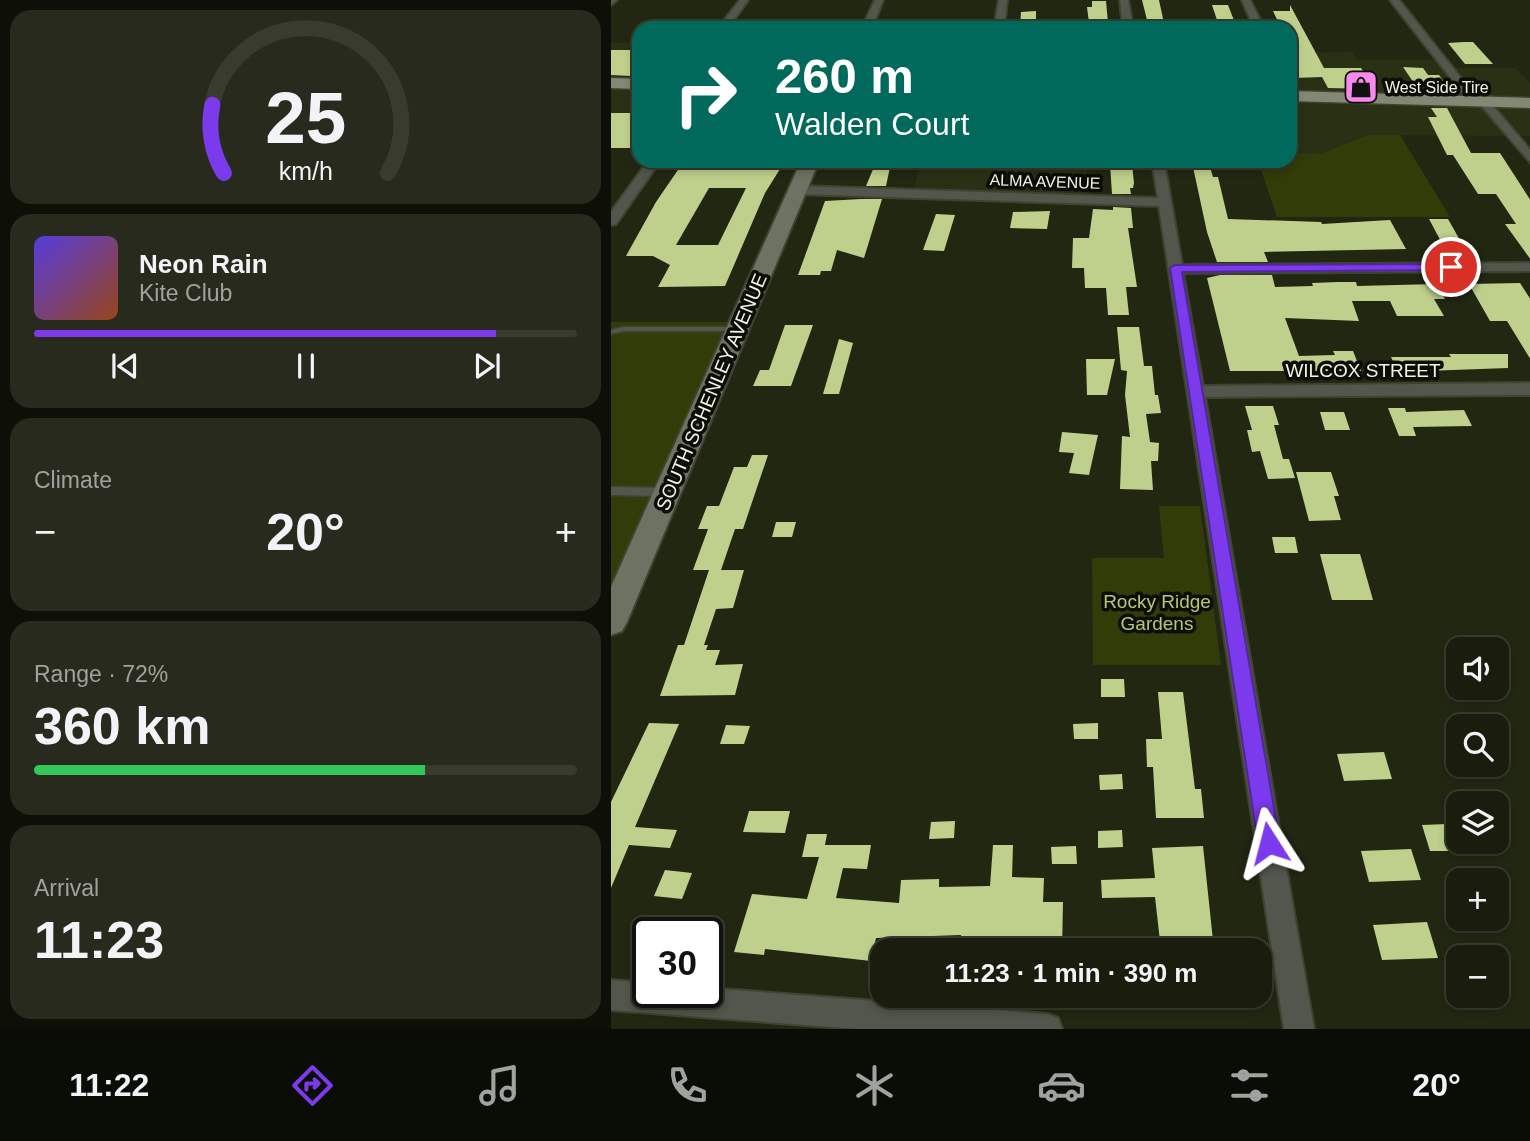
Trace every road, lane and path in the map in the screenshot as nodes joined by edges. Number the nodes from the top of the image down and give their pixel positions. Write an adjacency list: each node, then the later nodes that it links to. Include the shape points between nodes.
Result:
1 (745, 0): 7 (street)
2 (879, 0): 8 (street)
3 (1003, 0): 9 (street)
4 (1124, 0): 10 (street)
5 (1246, 0): 11 (street)
6 (1394, 0): 15 (street)
7 (728, 21)
8 (870, 21)
9 (1000, 21)
10 (1127, 21)
11 (1256, 21)
12 (611, 83): 13 (main road)
13 (632, 84)
14 (1297, 96): 15 (main road)
15 (1480, 102): 16 (main road); 17 (street)
16 (1530, 103)
17 (1530, 160)
18 (649, 168): 23 (street)
19 (808, 168): 21 (street, SOUTH SCHENLEY AVENUE)
20 (1159, 168): 22 (street)
21 (798, 190): 22 (street, ALMA AVENUE); 26 (street, SOUTH SCHENLEY AVENUE)
22 (1164, 202): 25 (street)
23 (611, 221)
24 (1530, 267): 25 (street)
25 (1175, 268): 29 (street)
26 (738, 329): 27 (lane); 31 (street, SOUTH SCHENLEY AVENUE)
27 (611, 331)
28 (1530, 390): 29 (street, WILCOX STREET)
29 (1195, 392): 35 (street)
30 (611, 491): 31 (lane)
31 (668, 492): 32 (street, SOUTH SCHENLEY AVENUE)
32 (611, 622)
33 (611, 995): 34 (street)
34 (1047, 1029)
35 (1299, 1029)

